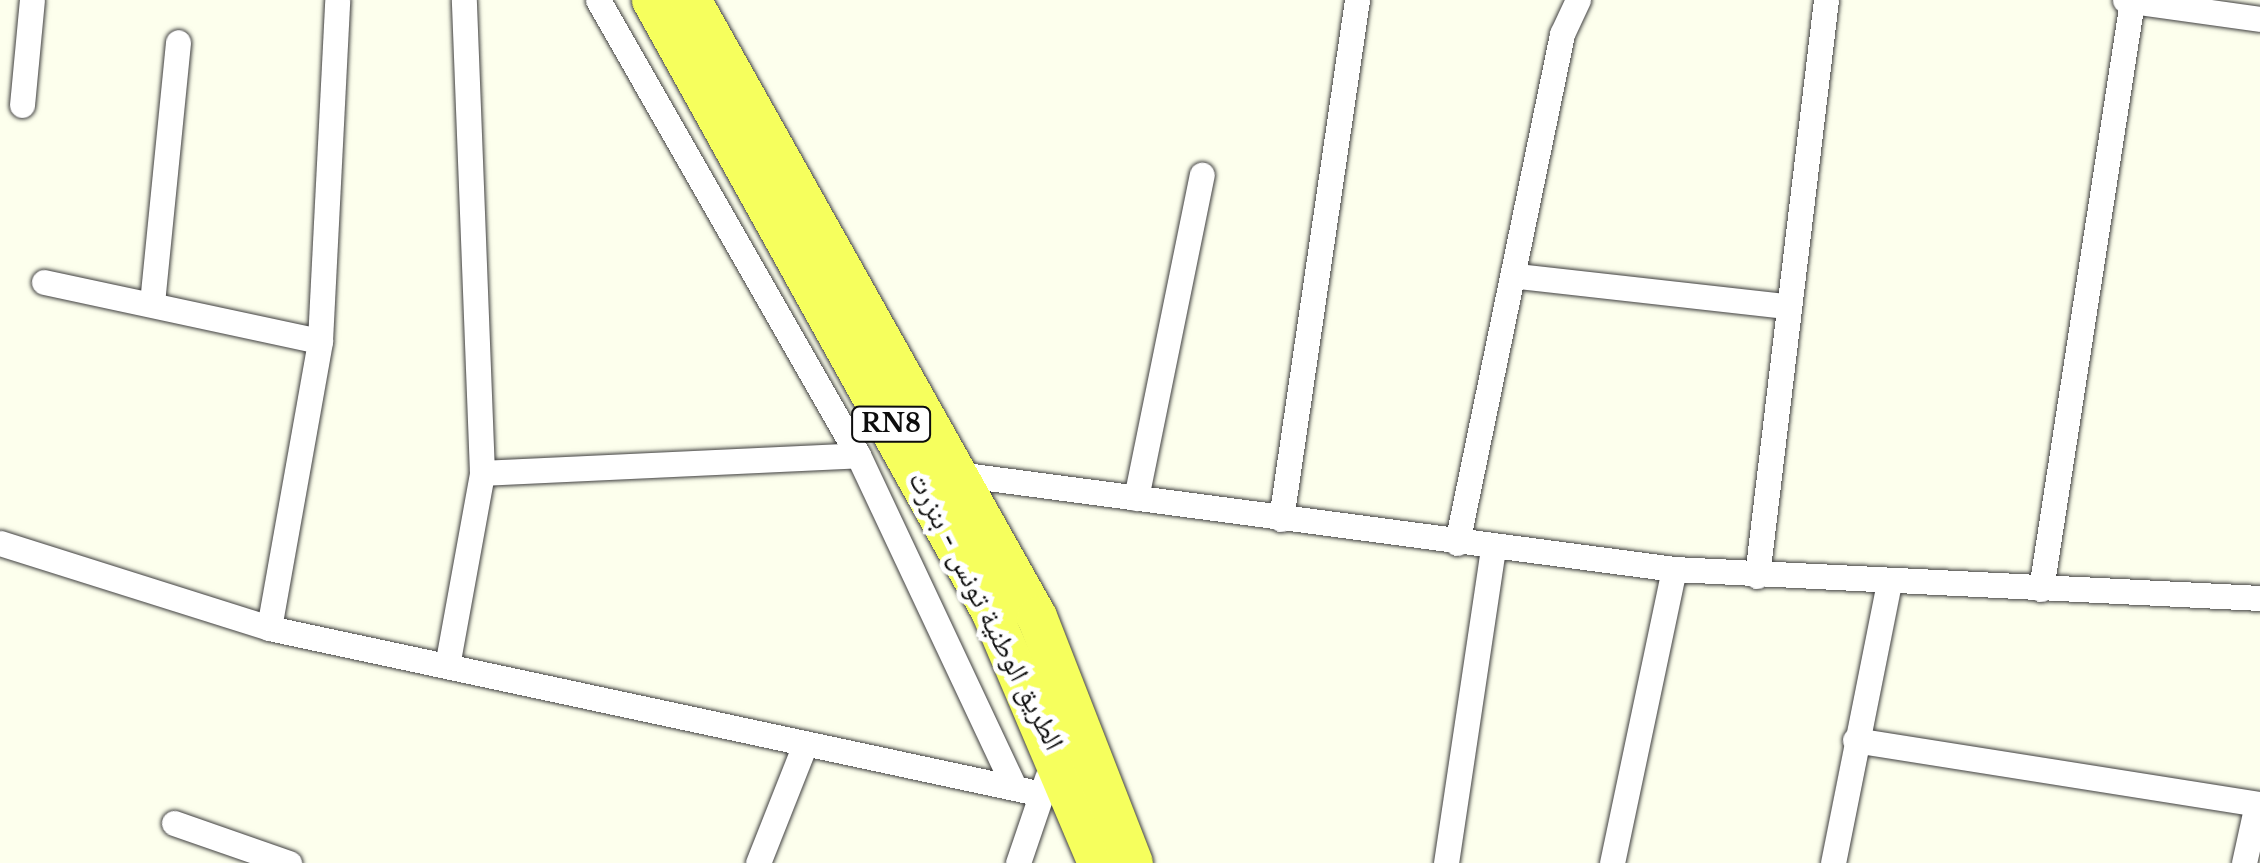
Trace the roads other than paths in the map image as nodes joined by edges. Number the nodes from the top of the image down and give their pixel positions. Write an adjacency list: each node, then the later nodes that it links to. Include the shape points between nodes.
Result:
1 (32, 0): 13 (street)
2 (337, 0): 19 (street)
3 (464, 0): 22 (street)
4 (598, 0): 20 (street)
5 (652, 0): 21 (main road, الطريق الوطنية تونس - بنزرت / RN8)
6 (690, 0): 23 (main road, الطريق الوطنية تونس - بنزرت / RN8)
7 (1357, 0): 25 (street)
8 (1578, 0): 15 (street, via 1562,34)
9 (1826, 0): 18 (street)
10 (2128, 0): 11 (street); 32 (street)
11 (2260, 19)
12 (178, 42): 17 (street)
13 (22, 105)
14 (1202, 175): 24 (street)
15 (1518, 276): 18 (street); 27 (street)
16 (44, 282): 17 (street)
17 (152, 302): 19 (street)
18 (1787, 306): 30 (street)
19 (320, 341): 34 (street)
20 (858, 455): 22 (street); 39 (street)
21 (915, 468): 23 (street); 38 (main road, الطريق الوطنية تونس - بنزرت / RN8)
22 (482, 472): 35 (street)
23 (962, 475): 24 (street); 47 (main road, الطريق الوطنية تونس - بنزرت / RN8, via 1036,617)
24 (1136, 498): 25 (street)
25 (1281, 519): 27 (street)
26 (0, 543): 34 (street)
27 (1457, 543): 28 (street)
28 (1493, 548): 29 (street); 48 (street)
29 (1674, 569): 30 (street); 49 (street)
30 (1758, 576): 31 (street)
31 (1889, 583): 32 (street); 36 (street)
32 (2041, 589): 33 (street)
33 (2260, 598)
34 (269, 628): 35 (street)
35 (448, 666): 37 (street)
36 (1855, 740): 41 (street); 50 (street)
37 (804, 747): 39 (street); 44 (street)
38 (1056, 750): 40 (street); 46 (main road, الطريق الوطنية تونس - بنزرت / RN8)
39 (1014, 786): 40 (street)
40 (1042, 794): 45 (street)
41 (2258, 804): 51 (street)
42 (174, 822): 43 (street)
43 (288, 863)
44 (758, 863)
45 (1018, 863)
46 (1098, 863)
47 (1133, 863)
48 (1446, 863)
49 (1612, 863)
50 (1833, 863)
51 (2244, 863)

